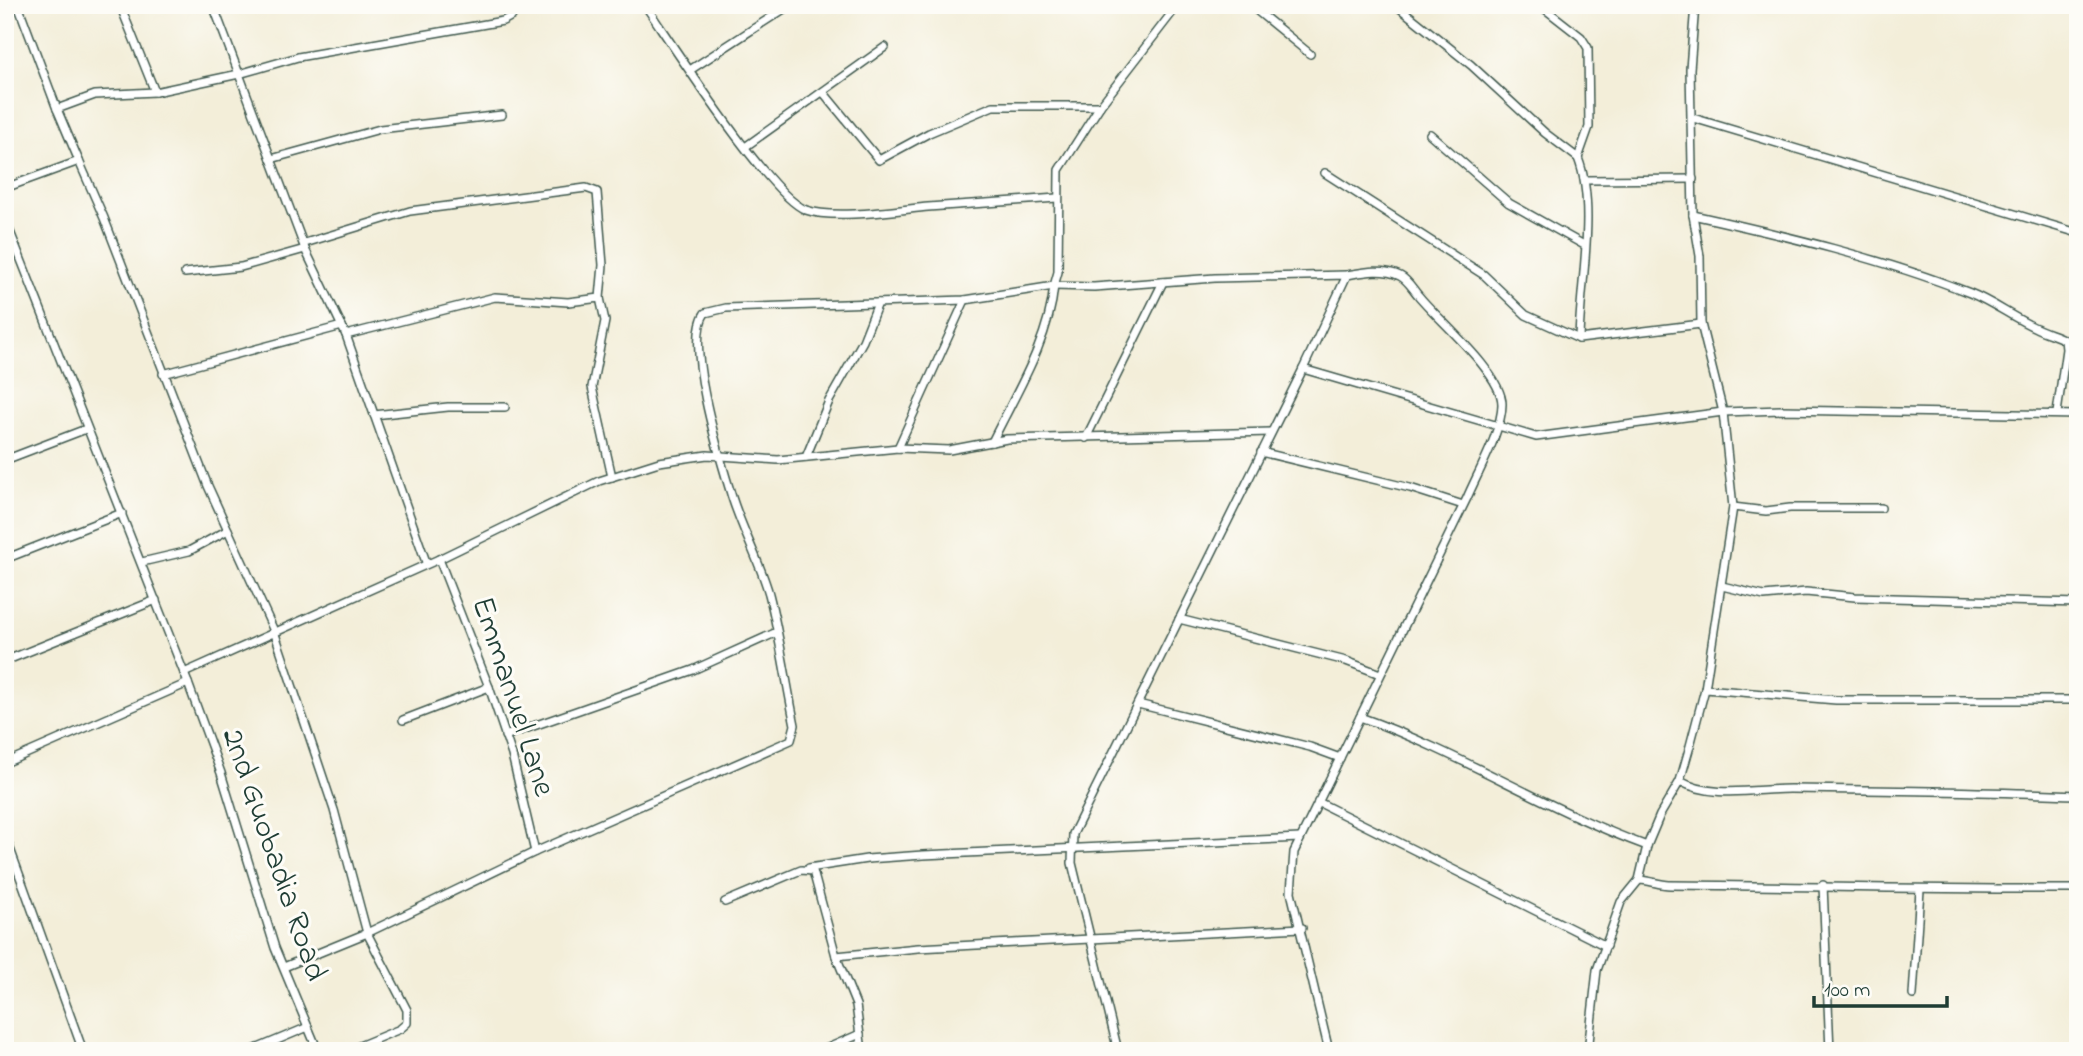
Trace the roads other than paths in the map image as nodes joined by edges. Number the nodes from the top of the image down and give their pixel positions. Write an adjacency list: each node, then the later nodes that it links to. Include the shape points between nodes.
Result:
1 (18, 5): 19 (street)
2 (120, 5): 16 (street)
3 (213, 5): 15 (street)
4 (517, 5): 15 (street, via 503,21 299,57)
5 (645, 5): 14 (street)
6 (790, 5): 14 (street)
7 (1178, 5): 18 (street)
8 (1250, 5): 13 (street)
9 (1396, 5): 24 (street)
10 (1540, 5): 24 (street, via 1581,37 1588,48 1589,127)
11 (1695, 5): 21 (street, via 1690,38)
12 (885, 47): 17 (street)
13 (1310, 54)
14 (690, 70): 23 (street)
15 (239, 74): 16 (street); 25 (street)
16 (155, 92): 19 (street, via 95,95)
17 (823, 92): 18 (street, via 878,160 993,106); 23 (street)
18 (1100, 106): 31 (street, via 1059,170)
19 (57, 109): 26 (street)
20 (502, 115): 25 (street, via 380,128)
21 (1693, 118): 28 (street); 34 (street)
22 (1430, 134): 35 (street, via 1509,203)
23 (745, 147): 31 (street, via 793,203 823,213)
24 (1578, 158): 29 (street)
25 (271, 159): 36 (street)
26 (79, 161): 30 (street); 49 (street)
27 (1325, 173): 47 (street, via 1484,275 1526,315)
28 (1693, 179): 29 (street); 32 (street)
29 (1587, 180): 35 (street)
30 (5, 188)
31 (1056, 198): 40 (street, via 1058,272)
32 (1693, 215): 44 (street, via 1700,257); 52 (street, via 1797,238 1944,284 2066,340)
33 (5, 219): 56 (street, 2nd Guobadia Road)
34 (2078, 233)
35 (1584, 245): 47 (street)
36 (305, 246): 37 (street, via 241,267); 41 (street, via 410,211 592,189 598,197 603,265); 45 (street)
37 (185, 273)
38 (1347, 275): 39 (street); 48 (street); 55 (street, via 1378,271 1402,277 1409,284 1494,382 1502,404)
39 (1163, 282): 40 (street); 58 (street)
40 (1054, 286): 42 (street); 59 (street, via 1052,308 1037,347)
41 (600, 298): 46 (street, via 568,302 507,296); 65 (street, via 605,321 592,387)
42 (965, 300): 43 (street); 60 (street)
43 (878, 303): 62 (street, via 726,308 705,313 697,332 702,383); 63 (street)
44 (1701, 324): 47 (street); 51 (street)
45 (342, 326): 46 (street); 49 (street)
46 (346, 335): 53 (street)
47 (1579, 339)
48 (1303, 369): 55 (street); 57 (street)
49 (163, 374): 70 (street)
50 (505, 407): 53 (street)
51 (1723, 412): 52 (street); 55 (street, via 1536,437); 67 (street)
52 (2057, 413): 54 (street)
53 (374, 415): 74 (street)
54 (2078, 415)
55 (1498, 426): 66 (street, via 1497,437)
56 (86, 429): 64 (street); 69 (street, 2nd Guobadia Road)
57 (1271, 432): 58 (street); 61 (street)
58 (1086, 438): 59 (street)
59 (992, 442): 60 (street, via 949,450)
60 (898, 448): 63 (street)
61 (1261, 452): 66 (street); 78 (street)
62 (722, 456): 63 (street); 65 (street, via 659,462); 80 (street, via 769,594)
63 (806, 457)
64 (5, 460)
65 (612, 477): 72 (street)
66 (1463, 505): 83 (street)
67 (1733, 507): 68 (street, via 1766,511); 75 (street)
68 (1881, 508)
69 (122, 513): 71 (street); 73 (street, 2nd Guobadia Road)
70 (228, 530): 73 (street, via 190,551); 79 (street)
71 (5, 559)
72 (439, 559): 74 (street); 85 (street, Emmanuel Lane)
73 (142, 562): 76 (street, 2nd Guobadia Road)
74 (426, 562): 79 (street)
75 (1722, 586): 77 (street, via 1763,596 1806,592); 86 (street)
76 (156, 600): 81 (street); 82 (street, 2nd Guobadia Road)
77 (2078, 603)
78 (1179, 620): 83 (street, via 1346,661); 88 (street)
79 (274, 631): 82 (street); 109 (street, via 334,810)
80 (776, 632): 91 (street, via 693,670); 101 (street, via 794,725 791,740)
81 (5, 661)
82 (184, 673): 84 (street, 2nd Guobadia Road)
83 (1380, 674): 89 (street)
84 (188, 683): 93 (street); 113 (street, 2nd Guobadia Road)
85 (489, 687): 90 (street); 91 (street, Emmanuel Lane)
86 (1705, 689): 87 (street, via 1836,700); 94 (street)
87 (2078, 700)
88 (1138, 704): 92 (street); 100 (street, via 1077,825)
89 (1360, 717): 92 (street); 99 (street, via 1406,733 1602,830)
90 (403, 720)
91 (505, 736): 101 (street, Emmanuel Lane)
92 (1340, 758): 96 (street)
93 (5, 763)
94 (1680, 782): 95 (street, via 1720,791); 99 (street)
95 (2078, 795)
96 (1318, 802): 98 (street); 111 (street)
97 (5, 835): 117 (street)
98 (1300, 838): 100 (street); 108 (street, via 1294,852 1291,892)
99 (1647, 846): 103 (street)
100 (1071, 847): 102 (street, via 867,859); 110 (street)
101 (535, 852): 109 (street)
102 (809, 868): 107 (street); 112 (street)
103 (1639, 880): 104 (street, via 1668,885); 111 (street, via 1621,902)
104 (1823, 885): 106 (street); 126 (street)
105 (2078, 889): 106 (street)
106 (1920, 890): 114 (street)
107 (725, 902)
108 (1302, 928): 110 (street); 124 (street)
109 (367, 933): 113 (street); 120 (street, via 408,1017 400,1029)
110 (1092, 941): 112 (street); 123 (street)
111 (1606, 946): 125 (street, via 1597,970)
112 (836, 956): 116 (street, via 856,1005)
113 (284, 967): 115 (street, 2nd Guobadia Road)
114 (1913, 995)
115 (308, 1027): 118 (street); 119 (street, 2nd Guobadia Road)
116 (860, 1034): 121 (street); 122 (street)
117 (83, 1051)
118 (251, 1051)
119 (318, 1051)
120 (347, 1051)
121 (821, 1051)
122 (862, 1051)
123 (1118, 1051)
124 (1329, 1051)
125 (1588, 1051)
126 (1830, 1051)

